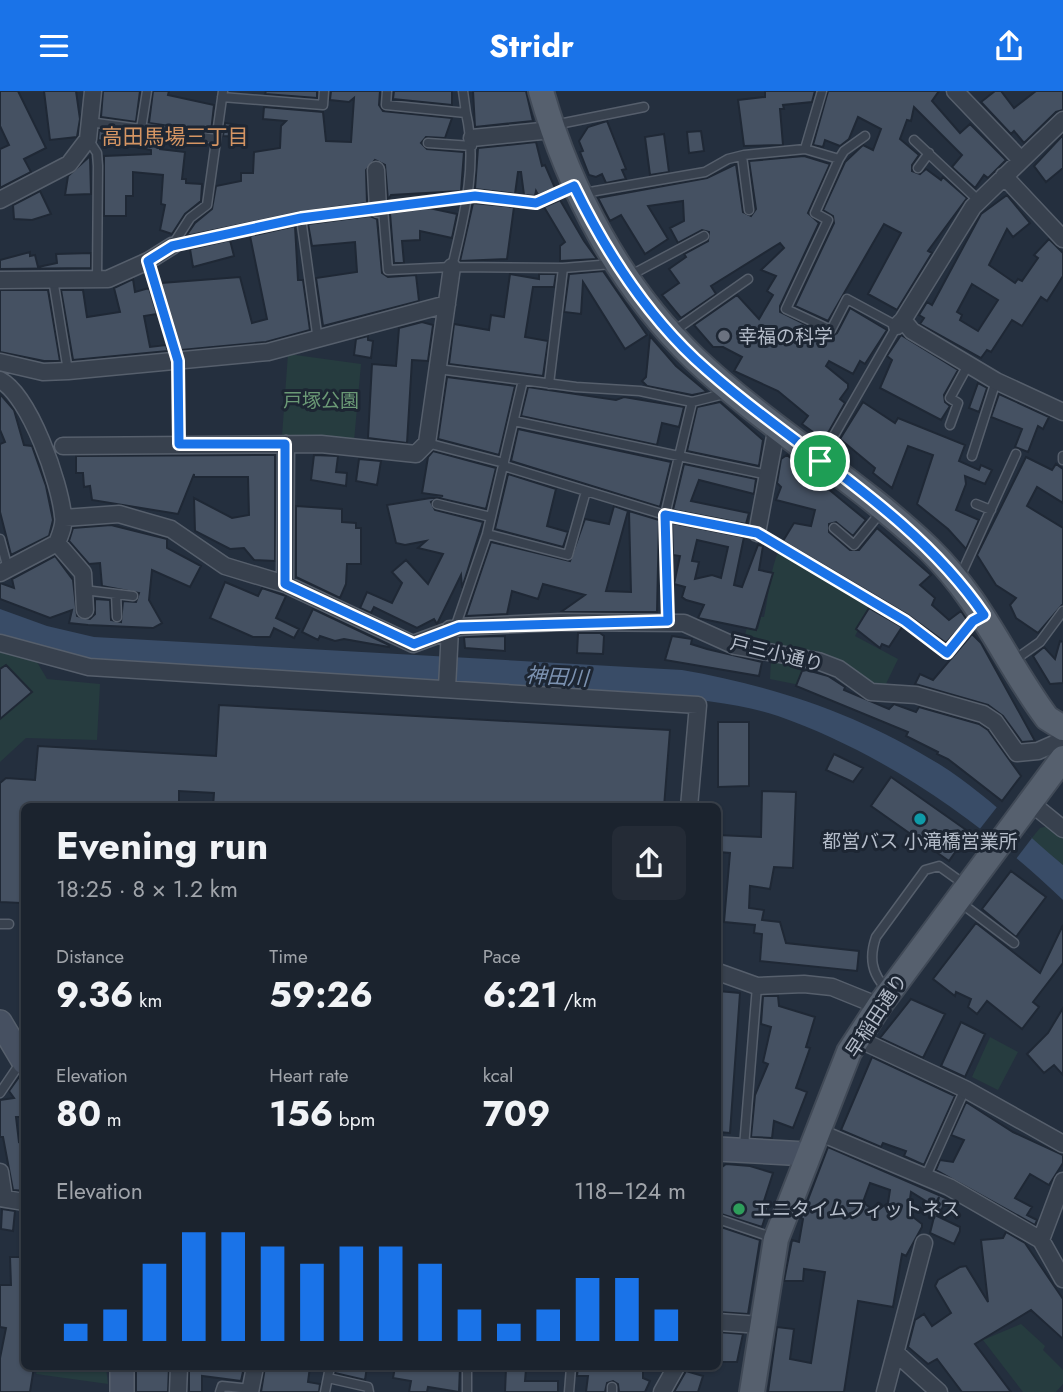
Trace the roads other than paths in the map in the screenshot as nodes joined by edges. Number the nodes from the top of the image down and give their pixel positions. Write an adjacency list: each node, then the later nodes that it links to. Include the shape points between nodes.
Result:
1 (93, 91): 13 (street)
2 (147, 91): 14 (lane)
3 (324, 91): 9 (lane, via 323,105)
4 (387, 91): 11 (lane, via 386,105)
5 (463, 91): 11 (lane)
6 (541, 91): 15 (main road)
7 (822, 91): 22 (lane)
8 (955, 91): 26 (street)
9 (223, 94): 18 (lane)
10 (644, 107): 15 (lane)
11 (466, 113): 20 (lane)
12 (1063, 120): 26 (street)
13 (89, 122): 14 (lane); 17 (street)
14 (141, 128): 18 (lane)
15 (552, 128): 20 (street); 30 (main road)
16 (865, 136): 25 (lane)
17 (88, 139): 32 (street, via 69,164); 45 (lane, via 97,153 98,166)
18 (215, 139): 39 (lane, via 207,205 190,218)
19 (914, 139): 23 (lane)
20 (472, 142): 21 (lane); 31 (lane)
21 (428, 143)
22 (805, 149): 24 (lane); 25 (lane)
23 (929, 153): 27 (lane); 33 (lane)
24 (742, 156): 30 (lane, via 705,172); 35 (lane)
25 (839, 159): 49 (lane, via 814,213 828,220 786,309 831,330 847,299)
26 (1021, 160): 29 (street)
27 (918, 168)
28 (376, 170): 34 (street)
29 (1004, 176): 33 (street); 37 (street)
30 (576, 190): 31 (lane, via 536,203); 43 (main road)
31 (468, 198): 34 (lane); 41 (lane)
32 (0, 200)
33 (979, 201): 49 (street)
34 (381, 209): 36 (lane); 41 (lane, via 388,270)
35 (748, 211)
36 (301, 218): 39 (lane); 51 (lane)
37 (1061, 232)
38 (704, 236): 43 (lane)
39 (172, 246): 40 (street)
40 (148, 261): 45 (street, via 108,279); 52 (lane)
41 (453, 267): 42 (lane); 48 (street)
42 (563, 268): 43 (lane); 60 (lane)
43 (624, 270): 50 (main road)
44 (53, 279): 45 (street); 47 (street); 56 (lane)
45 (97, 279)
46 (748, 279): 50 (lane)
47 (0, 280)
48 (447, 304): 51 (street); 55 (street)
49 (900, 323): 54 (street); 74 (lane)
50 (672, 333): 61 (main road)
51 (318, 341): 52 (street, via 268,352)
52 (178, 361): 56 (street); 68 (lane)
53 (0, 362): 56 (street, via 43,372)
54 (968, 365): 59 (street); 65 (lane, via 950,398 958,403)
55 (438, 369): 58 (lane); 67 (street)
56 (68, 371)
57 (0, 380): 84 (street, via 31,417)
58 (523, 380): 60 (lane); 64 (lane)
59 (996, 381): 63 (street); 72 (lane)
60 (550, 384): 62 (lane, via 640,391)
61 (735, 391): 62 (lane); 66 (main road)
62 (692, 402): 73 (lane)
63 (1063, 412)
64 (514, 421): 73 (lane); 75 (lane)
65 (950, 425)
66 (777, 426): 74 (main road); 76 (street)
67 (427, 443): 69 (street, via 415,454); 75 (lane)
68 (179, 444): 69 (street); 70 (street)
69 (285, 444): 92 (street)
70 (63, 446)
71 (1016, 454): 81 (lane)
72 (972, 456)
73 (676, 457): 76 (lane); 82 (lane)
74 (820, 461): 80 (main road)
75 (504, 465): 77 (lane); 83 (lane)
76 (768, 475): 86 (street)
77 (586, 491): 82 (lane); 87 (lane, via 568,555)
78 (437, 503): 83 (lane)
79 (976, 504): 81 (lane)
80 (883, 510): 85 (lane, via 854,545); 91 (main road)
81 (991, 510): 91 (lane)
82 (665, 515): 86 (lane); 100 (lane)
83 (491, 517): 87 (lane)
84 (64, 518): 89 (street); 92 (street, 戸三小通り, via 119,514 171,529 225,566)
85 (834, 529)
86 (757, 533): 98 (lane, via 905,621 947,653 973,621)
87 (487, 534): 101 (lane)
88 (0, 539): 90 (lane)
89 (57, 543): 90 (street); 93 (street, via 83,573)
90 (4, 571)
91 (959, 580): 98 (main road)
92 (285, 584): 101 (street, 戸三小通り, via 414,644)
93 (84, 590): 94 (lane); 96 (street)
94 (116, 594): 95 (lane); 99 (lane)
95 (133, 596)
96 (85, 610)
97 (1063, 611): 103 (lane, via 1040,642)
98 (984, 615): 103 (main road)
99 (117, 617)
100 (668, 621): 101 (street, 戸三小通り); 106 (street, 戸三小通り, via 701,629 735,646 818,661 839,669 871,692 916,695 983,714 995,722 1017,753 1038,751)
101 (453, 629): 104 (street)
102 (0, 643): 104 (street, via 89,667)
103 (1013, 661): 105 (main road, via 1047,718)
104 (448, 685): 108 (street, via 698,705)
105 (1063, 728)
106 (1063, 740)
107 (1063, 758): 109 (main road, 早稲田通り)
108 (690, 803)
109 (1031, 803): 110 (street); 111 (main road, 早稲田通り)
110 (1063, 829)
111 (964, 895): 112 (lane); 115 (main road, 早稲田通り); 115 (lane, via 939,866 925,870 872,949 872,964)
112 (1014, 943)
113 (721, 973): 114 (street)
114 (757, 986): 115 (street, via 804,984); 125 (lane)
115 (884, 998): 117 (main road, 早稲田通り)
116 (0, 1022): 118 (street)
117 (856, 1038): 120 (street); 122 (main road, 早稲田通り)
118 (21, 1056)
119 (21, 1062): 121 (lane)
120 (965, 1089): 123 (street); 127 (lane)
121 (0, 1093)
122 (812, 1143): 125 (street); 127 (street); 132 (main road, 早稲田通り)
123 (1063, 1144)
124 (721, 1149): 125 (street)
125 (744, 1150)
126 (0, 1172): 129 (street)
127 (926, 1176): 133 (street)
128 (1063, 1181): 133 (street)
129 (2, 1198): 130 (street)
130 (21, 1201)
131 (721, 1220): 132 (lane)
132 (776, 1239): 137 (main road, 早稲田通り)
133 (1041, 1240): 135 (street)
134 (924, 1243): 138 (street)
135 (1063, 1279)
136 (721, 1322): 137 (street)
137 (761, 1325): 156 (main road, 早稲田通り)
138 (896, 1353): 157 (street); 158 (street)
139 (122, 1370): 148 (street)
140 (179, 1370): 149 (street)
141 (254, 1370): 147 (street)
142 (329, 1370): 146 (lane)
143 (467, 1370): 153 (lane)
144 (571, 1370): 154 (lane)
145 (674, 1370): 155 (street)
146 (328, 1378): 151 (lane); 152 (lane, via 368,1387)
147 (250, 1390): 150 (lane, via 222,1386)
148 (122, 1392)
149 (178, 1392)
150 (220, 1392)
151 (325, 1392)
152 (369, 1392)
153 (467, 1392)
154 (569, 1392)
155 (662, 1392)
156 (752, 1392)
157 (885, 1392)
158 (939, 1392)

